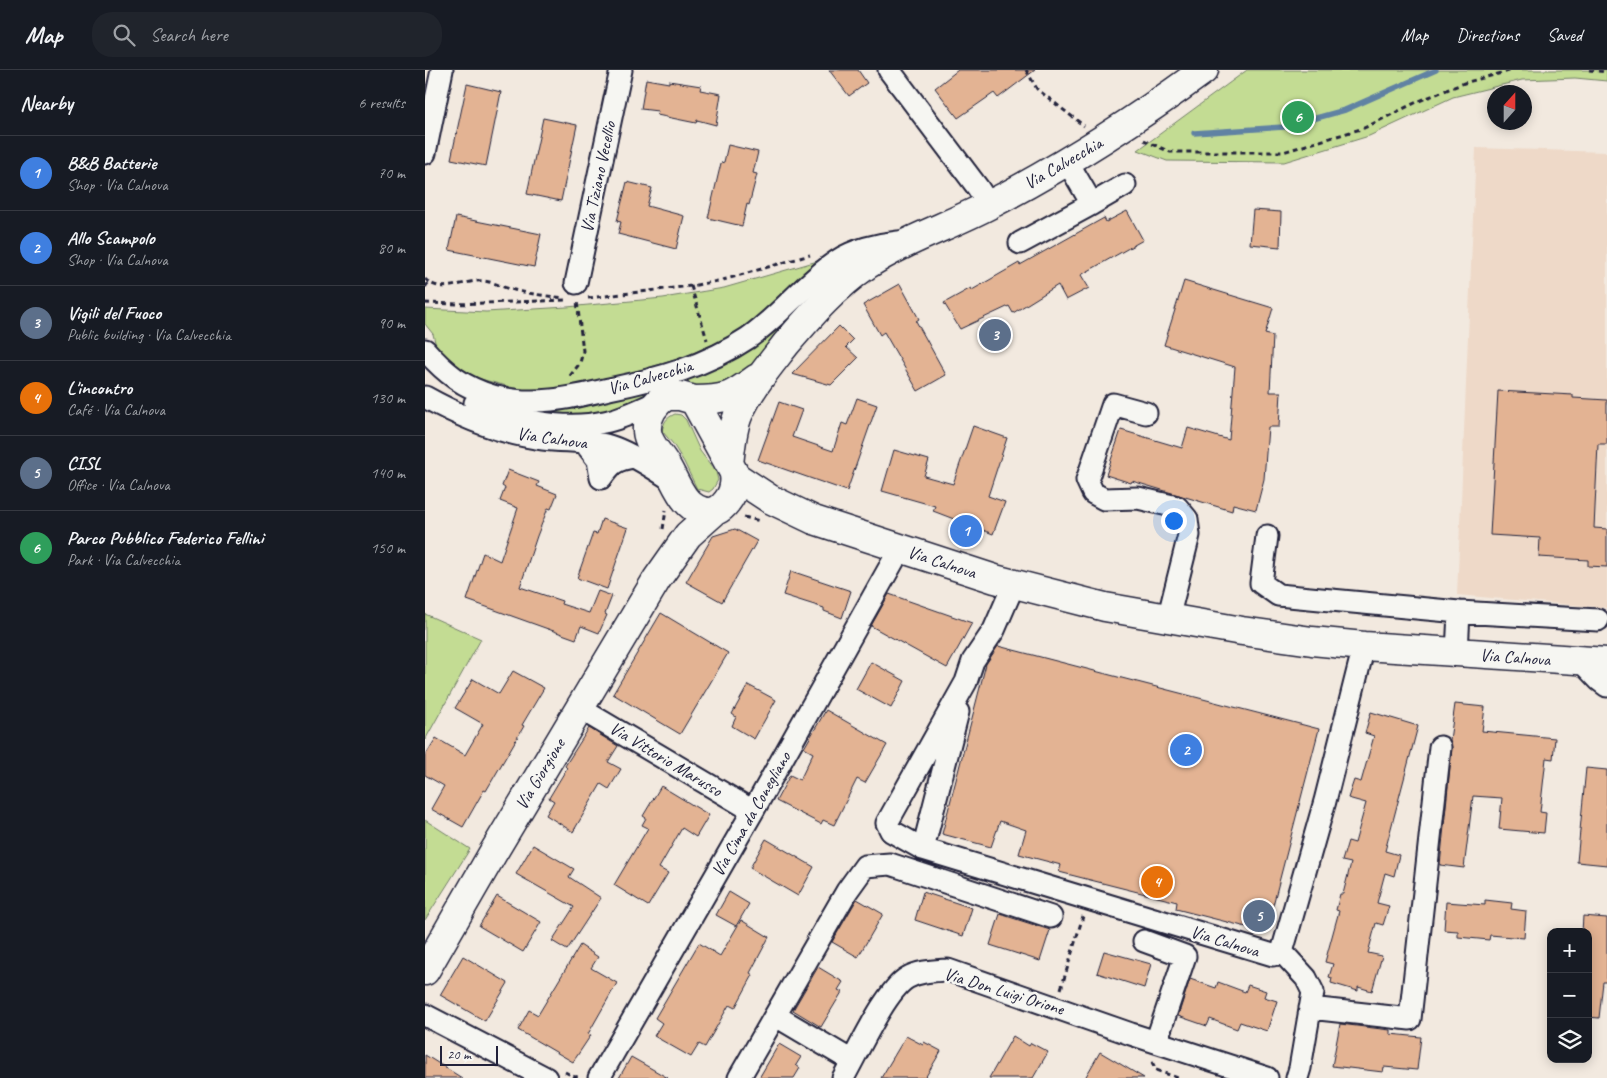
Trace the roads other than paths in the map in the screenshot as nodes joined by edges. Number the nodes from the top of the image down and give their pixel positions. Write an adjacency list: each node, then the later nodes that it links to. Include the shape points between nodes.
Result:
1 (443, 70): 5 (street)
2 (621, 70): 12 (street, Via Tiziano Vecellio)
3 (889, 70): 9 (street)
4 (1204, 70): 6 (main road, Via Calvecchia, via 1171,95)
5 (425, 153)
6 (1067, 161): 8 (street); 9 (main road, Via Calvecchia)
7 (1125, 184): 8 (street)
8 (1092, 204): 11 (street)
9 (989, 206): 10 (main road, Via Calvecchia)
10 (913, 240): 13 (street, Via Calvecchia, via 877,244 838,260 748,338 686,370 648,381 566,399 526,401 493,396 461,383 443,370); 15 (main road, Via Calvecchia, via 868,265 832,292)
11 (1021, 242)
12 (573, 294)
13 (425, 350)
14 (425, 366): 18 (street, Via Calnova, via 441,384 481,406 545,423 605,422)
15 (762, 374): 17 (main road, Via Calvecchia, via 727,398); 22 (main road, Via Calvecchia, via 739,414 731,441)
16 (425, 397): 20 (street, Via Calnova, via 454,412 512,433)
17 (694, 400): 18 (main road, Via Calvecchia, via 666,396); 22 (main road)
18 (655, 404): 23 (main road, Via Calnova, via 648,418 647,432)
19 (1146, 413): 31 (street, via 1113,404 1087,480 1093,493 1104,499 1138,498 1177,507 1187,519 1189,535)
20 (585, 443): 21 (street, Via Calnova, via 614,448); 21 (street, via 597,460 601,478 610,465)
21 (634, 458): 23 (street, Via Calnova)
22 (732, 470): 24 (main road, Via Calvecchia, via 733,492); 25 (main road, Via Calnova, via 770,499)
23 (678, 487): 24 (main road, Via Calnova, via 693,507 699,510); 28 (main road, Via Giorgione, via 676,530)
24 (719, 509): 25 (main road, Via Calnova, via 742,506); 28 (main road, Via Giorgione, via 688,535)
25 (815, 520): 27 (main road, Via Calnova)
26 (1267, 536): 30 (street, via 1261,583 1278,595)
27 (900, 549): 29 (main road, Via Calnova); 40 (street, Via Cima da Conegliano)
28 (657, 579): 38 (main road, Via Giorgione)
29 (1014, 584): 31 (main road, Via Calnova); 36 (street, Via Calnova, via 994,630 973,661)
30 (1459, 612): 32 (street); 34 (street)
31 (1168, 619): 33 (main road, Via Calnova)
32 (1598, 620)
33 (1364, 646): 34 (main road, Via Calnova); 44 (street, Via Calnova)
34 (1457, 653): 35 (main road, Via Calnova)
35 (1594, 661): 37 (street)
36 (965, 682): 41 (street, Via Calnova); 41 (street, Via Calnova, via 887,823 891,831)
37 (1607, 686)
38 (579, 708): 40 (street, Via Vittorio Marusso); 45 (main road, Via Giorgione)
39 (1440, 747): 46 (street, via 1409,1019)
40 (753, 811): 52 (street, Via Cima da Conegliano)
41 (923, 849): 44 (street, Via Calnova, via 1273,955)
42 (1051, 917): 48 (street, via 889,864 865,866 847,891)
43 (1144, 941): 49 (street, via 1185,956)
44 (1283, 952): 46 (street, via 1306,978)
45 (425, 971)
46 (1311, 1000): 55 (street)
47 (425, 1015): 51 (street)
48 (776, 1016): 50 (street); 53 (street)
49 (1156, 1042): 50 (street, Via Don Luigi Orione, via 948,970 925,971 906,978 889,995); 54 (street, Via Don Luigi Orione)
50 (848, 1070)
51 (546, 1078)
52 (599, 1078)
53 (739, 1078)
54 (1267, 1078)
55 (1297, 1078)

